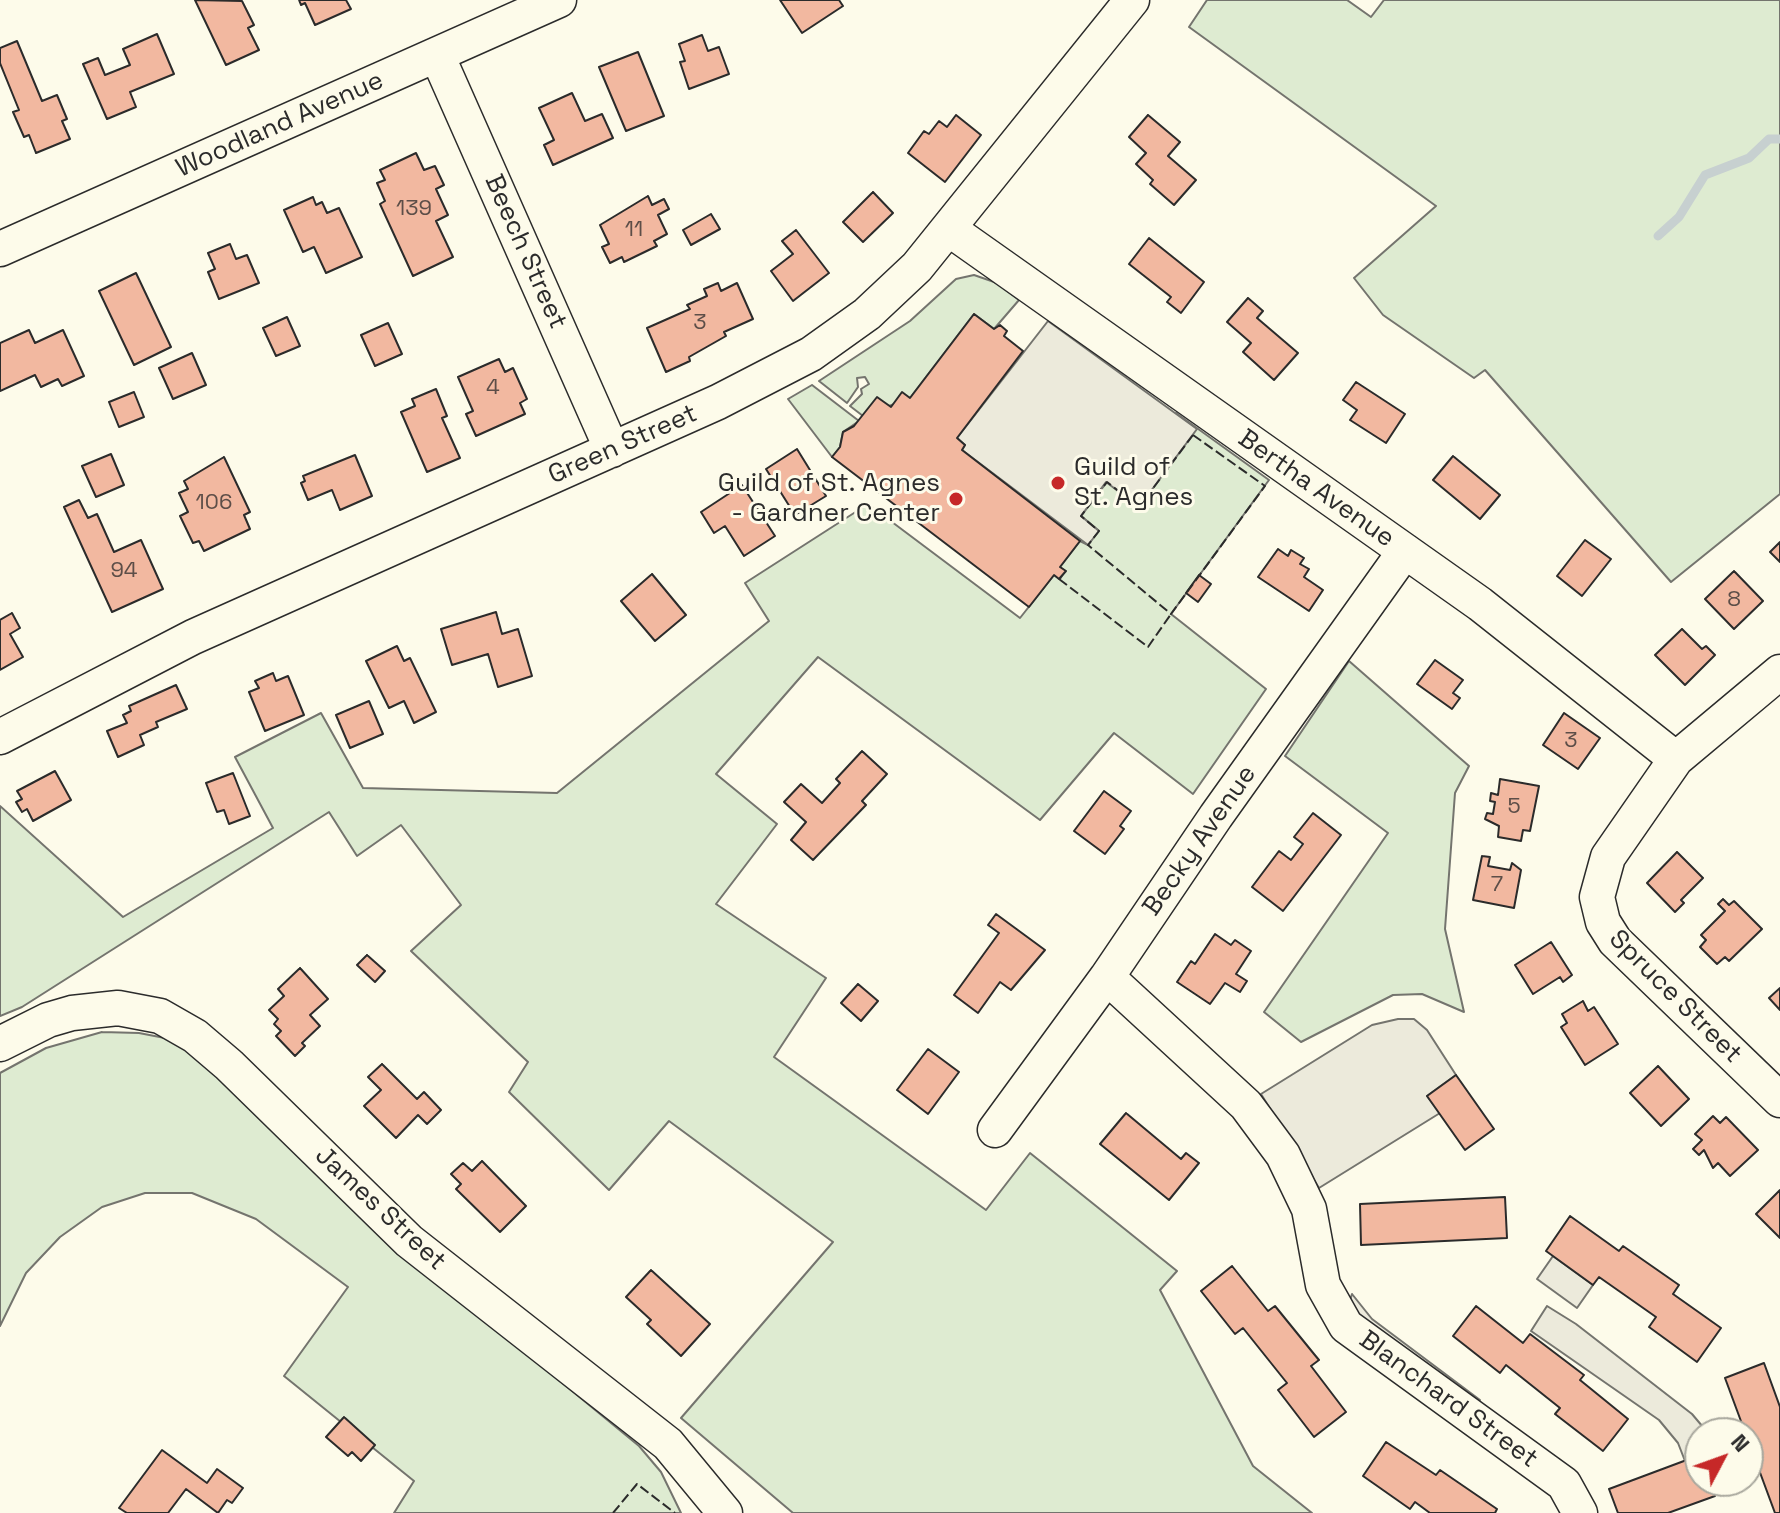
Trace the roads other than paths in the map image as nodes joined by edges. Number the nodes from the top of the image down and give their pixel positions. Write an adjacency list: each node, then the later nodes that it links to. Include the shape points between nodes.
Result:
1 (559, 0): 3 (street, Woodland Avenue)
2 (1132, 0): 4 (street, Green Street)
3 (437, 55): 5 (street, Woodland Avenue); 6 (street, Beech Street)
4 (949, 229): 6 (street, Green Street, via 893,292 811,354); 7 (street, Bertha Avenue)
5 (0, 249)
6 (612, 450): 9 (street, Green Street, via 193,637)
7 (1405, 551): 10 (street, Bertha Avenue); 11 (street, Becky Avenue)
8 (1780, 672): 10 (street, Spruce Street)
9 (0, 737)
10 (1676, 759): 13 (street, Spruce Street, via 1608,857 1598,885 1599,909 1610,935 1626,953)
11 (1107, 977): 14 (street, Becky Avenue); 16 (street, Blanchard Street, via 1246,1105 1283,1155 1309,1209 1323,1285 1346,1326 1564,1484)
12 (0, 1044): 15 (street, James Street, via 48,1020 118,1008 160,1016 195,1036 409,1241 668,1444)
13 (1780, 1100)
14 (995, 1130)
15 (725, 1513)
16 (1580, 1513)

